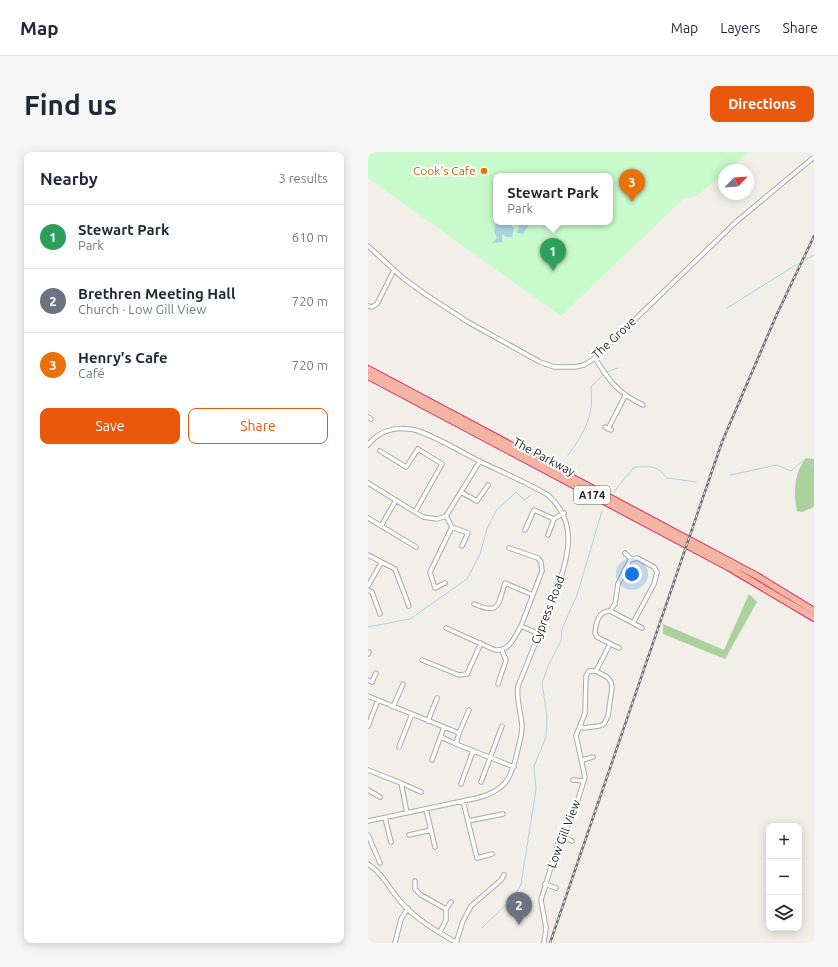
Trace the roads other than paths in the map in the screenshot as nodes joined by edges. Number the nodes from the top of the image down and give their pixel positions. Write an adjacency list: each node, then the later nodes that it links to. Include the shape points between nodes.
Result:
1 (814, 157): 5 (street, The Grove, via 737,221)
2 (368, 246): 3 (street, The Grove)
3 (394, 270): 4 (street, via 377,304); 5 (street, The Grove, via 462,318 540,362 554,367 575,367)
4 (368, 306)
5 (595, 358): 11 (street, via 605,376)
6 (368, 365): 10 (highway, A174)
7 (368, 369): 10 (highway, The Parkway / A174)
8 (368, 376): 12 (highway, The Parkway / A174)
9 (368, 381): 12 (highway)
10 (405, 389): 45 (highway, The Parkway / A174, via 757,576)
11 (625, 396): 13 (street); 14 (street)
12 (408, 397): 47 (highway, The Parkway / A174, via 728,567)
13 (642, 406)
14 (608, 429)
15 (368, 445): 17 (street, Cypress Road, via 384,432 411,428)
16 (380, 451): 22 (street, via 406,467 418,449 442,464)
17 (480, 461): 20 (street); 23 (street, Cypress Road, via 548,494)
18 (368, 483): 21 (street)
19 (488, 485): 20 (street, via 477,502)
20 (461, 492): 24 (street)
21 (396, 500): 22 (street); 27 (street)
22 (415, 512): 24 (street, via 429,518)
23 (564, 514): 26 (street); 52 (street, Cypress Road, via 569,537 566,556 559,584)
24 (446, 516): 28 (street)
25 (368, 518): 27 (street)
26 (554, 519): 29 (street, via 534,510); 30 (street)
27 (381, 526): 32 (street)
28 (452, 527): 31 (street, via 468,533); 38 (street, via 430,572 435,588)
29 (525, 530)
30 (548, 535)
31 (462, 546)
32 (416, 547)
33 (509, 548): 41 (street, via 538,558 541,562 542,571)
34 (625, 552): 36 (street)
35 (368, 555): 37 (street)
36 (631, 559): 44 (street, via 618,584 615,604); 48 (street, via 636,558 654,567 657,572 654,584)
37 (381, 563): 39 (street); 43 (street, via 395,570)
38 (445, 584)
39 (368, 586)
40 (368, 590): 46 (street, via 372,592)
41 (533, 595): 42 (street, via 505,582 498,605 494,609 489,610); 49 (street)
42 (474, 604)
43 (409, 606)
44 (610, 610): 48 (street); 54 (street, via 601,613 595,632 597,638)
45 (814, 611)
46 (380, 614)
47 (814, 618)
48 (633, 623): 51 (street)
49 (521, 626): 52 (street); 56 (street, via 510,646)
50 (446, 628): 53 (street)
51 (642, 628)
52 (539, 634): 83 (street, Cypress Road, via 518,686 522,726)
53 (481, 643): 56 (street); 57 (street, via 467,674 459,675)
54 (610, 644): 55 (street); 58 (street)
55 (619, 648)
56 (502, 651): 62 (street, via 506,660)
57 (422, 660)
58 (596, 671): 72 (street, Low Gill View, via 591,670 586,676 586,708); 72 (street, via 607,677 612,685 608,716 604,724 599,726)
59 (376, 673): 60 (street, via 372,682)
60 (368, 680)
61 (403, 684): 66 (street)
62 (498, 684)
63 (368, 696): 65 (street)
64 (437, 698): 69 (street)
65 (378, 700): 66 (street); 70 (street)
66 (393, 707): 68 (street)
67 (469, 710): 74 (street)
68 (412, 714): 69 (street); 77 (street)
69 (428, 721): 73 (street)
70 (368, 726)
71 (502, 726): 80 (street)
72 (580, 726): 82 (street, Low Gill View, via 576,740)
73 (444, 727): 74 (street); 75 (street)
74 (459, 733): 76 (street)
75 (441, 737): 76 (street); 81 (street)
76 (456, 744): 78 (street)
77 (399, 746)
78 (473, 751): 80 (street); 89 (street)
79 (593, 757): 82 (street)
80 (490, 758): 83 (street); 87 (street)
81 (432, 760)
82 (582, 760): 86 (street, Low Gill View)
83 (514, 767): 93 (street, Cypress Road, via 506,784 498,790 490,795)
84 (368, 770): 88 (street)
85 (573, 780): 86 (street)
86 (584, 781): 103 (street, Low Gill View, via 572,818)
87 (481, 782)
88 (401, 783): 91 (street); 95 (street)
89 (461, 784)
90 (368, 790): 92 (street)
91 (421, 792)
92 (380, 797)
93 (463, 801): 94 (street, Cypress Road); 99 (street)
94 (426, 809): 95 (street, Cypress Road); 100 (street)
95 (407, 813): 97 (street, Cypress Road)
96 (503, 814): 99 (street)
97 (385, 818): 98 (street, Cypress Road); 105 (street)
98 (368, 821)
99 (468, 821): 107 (street, via 477,858)
100 (431, 830): 102 (street); 106 (street)
101 (368, 835): 108 (street)
102 (409, 835)
103 (561, 836): 104 (street); 114 (street, Low Gill View)
104 (572, 841)
105 (391, 842)
106 (435, 847)
107 (492, 854)
108 (380, 863)
109 (368, 864): 119 (street, via 384,877 399,900)
110 (504, 875): 111 (street)
111 (501, 880): 113 (street); 123 (street, via 471,906 463,921)
112 (415, 881): 116 (street)
113 (504, 884)
114 (545, 884): 115 (street); 124 (street, Low Gill View, via 540,904 546,928)
115 (556, 888)
116 (416, 889): 117 (street); 120 (street, via 421,895)
117 (410, 890)
118 (451, 902): 120 (street)
119 (408, 908): 121 (street); 122 (street, via 401,919)
120 (446, 909): 121 (street, via 446,920)
121 (440, 932): 123 (street)
122 (395, 943)
123 (457, 943)
124 (544, 943)

